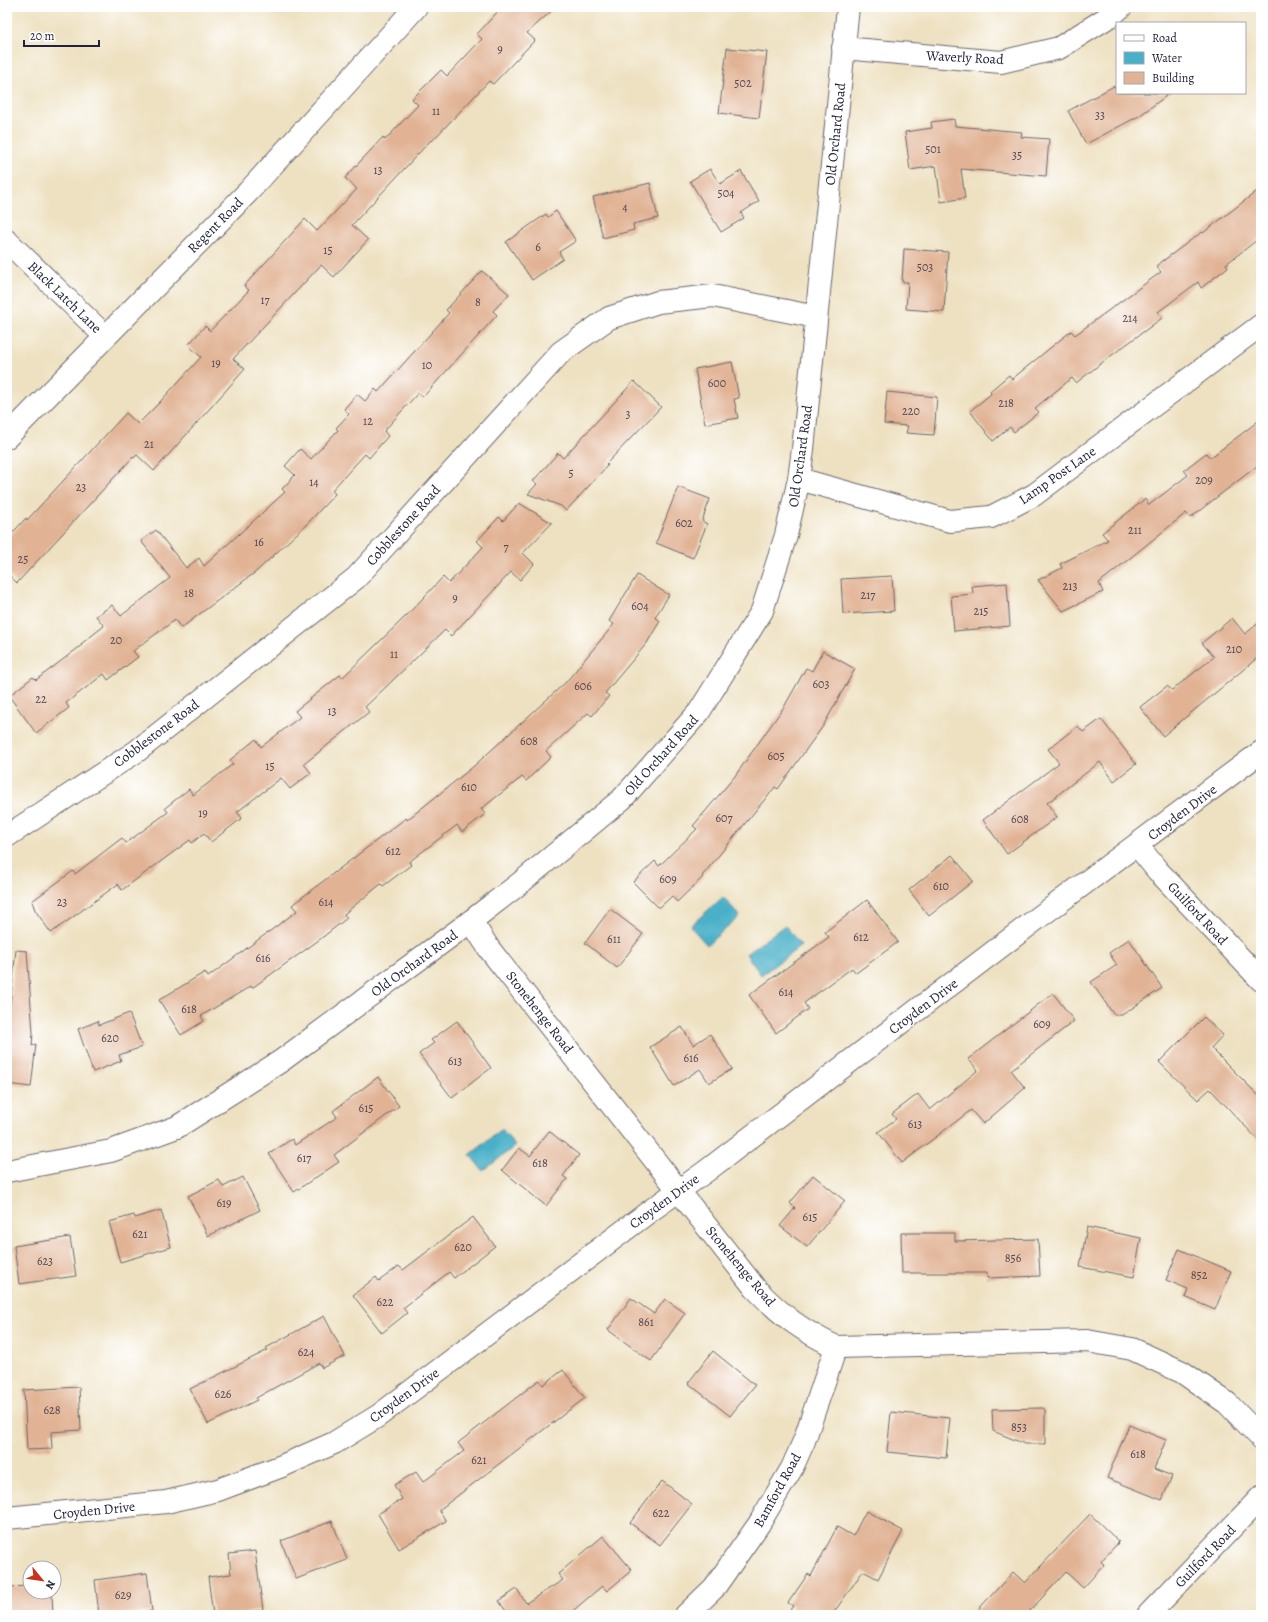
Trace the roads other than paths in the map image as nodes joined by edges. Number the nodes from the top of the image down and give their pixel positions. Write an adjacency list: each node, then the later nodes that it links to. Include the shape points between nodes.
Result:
1 (416, 7): 8 (street, Regent Road, via 248,192)
2 (848, 7): 4 (street, Old Orchard Road)
3 (1121, 7): 4 (street, Waverly Road, via 1059,48 1001,62)
4 (844, 48): 6 (street, Old Orchard Road)
5 (7, 241): 8 (street, Black Latch Lane)
6 (816, 317): 10 (street, Old Orchard Road); 12 (street, Cobblestone Road, via 713,296 658,302 609,318 561,352 356,578 137,750)
7 (1261, 325): 10 (street, Lamp Post Lane, via 1034,495 991,517 950,521)
8 (105, 336): 9 (street, Regent Road)
9 (7, 437)
10 (799, 479): 14 (street, Old Orchard Road, via 786,535 762,612 699,712 622,799)
11 (1261, 752): 13 (street, Croyden Drive)
12 (7, 836)
13 (1137, 845): 15 (street, Guilford Road, via 1158,871); 17 (street, Croyden Drive)
14 (471, 921): 16 (street, Old Orchard Road, via 281,1061 176,1127 111,1151); 17 (street, Stonehenge Road, via 490,950)
15 (1261, 980)
16 (7, 1171)
17 (679, 1190): 18 (street, Stonehenge Road, via 755,1288 774,1308 795,1325); 21 (street, Croyden Drive, via 378,1416 334,1443 218,1490 166,1502)
18 (836, 1347): 19 (street, Stonehenge Road, via 1087,1341 1132,1349 1188,1376 1227,1403); 22 (street, Bamford Road, via 804,1441 792,1468 759,1524 714,1588)
19 (1261, 1438)
20 (1261, 1497): 23 (street, Guilford Road)
21 (7, 1518)
22 (686, 1615)
23 (1148, 1615)

